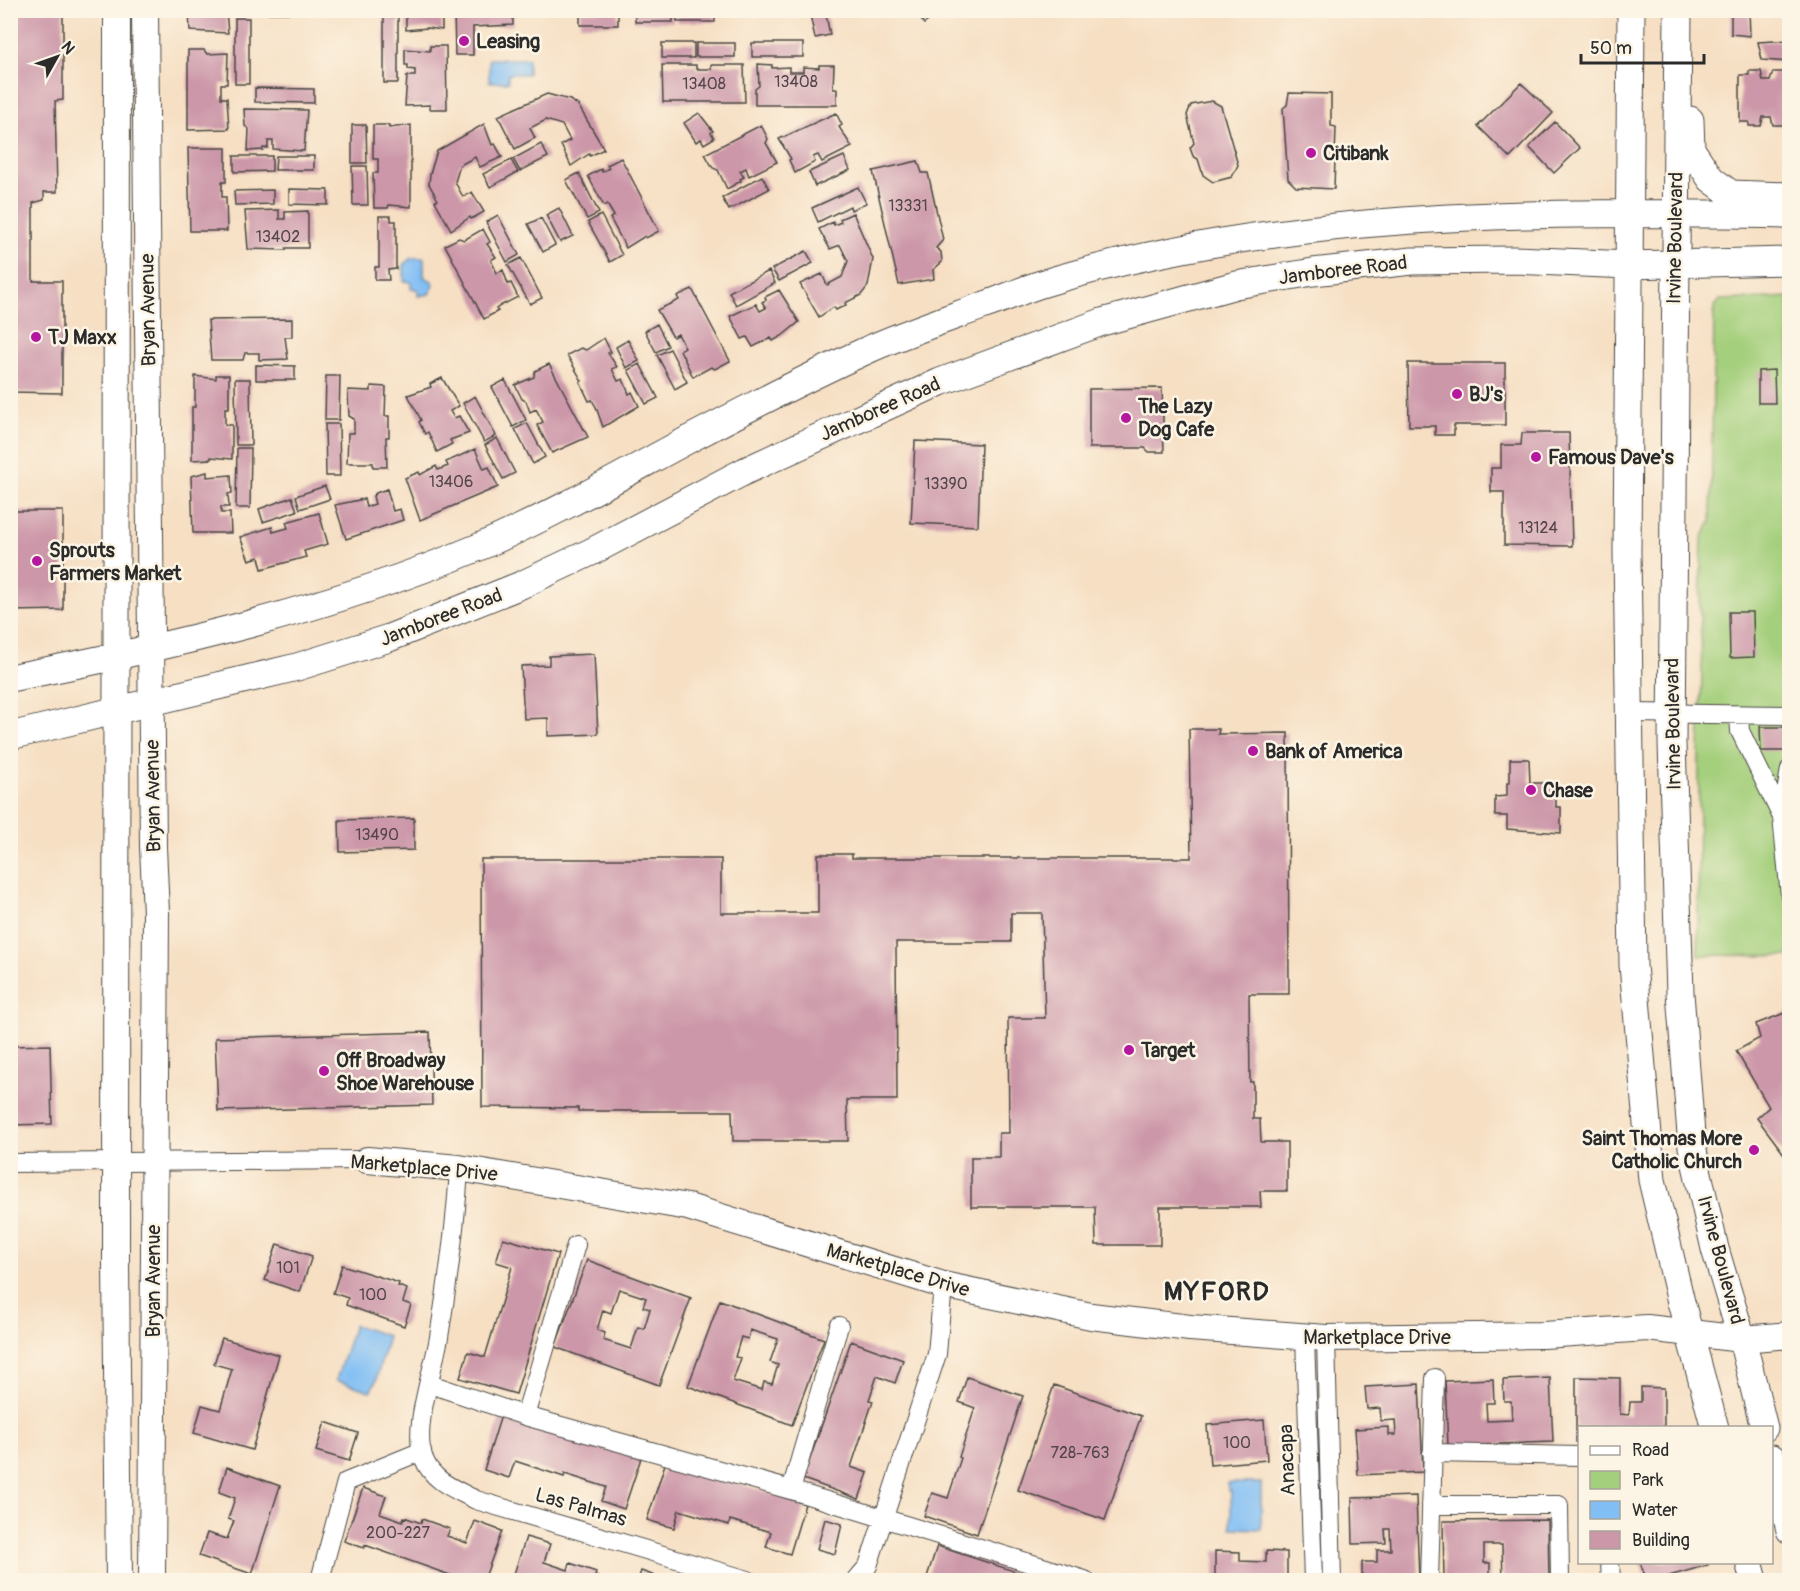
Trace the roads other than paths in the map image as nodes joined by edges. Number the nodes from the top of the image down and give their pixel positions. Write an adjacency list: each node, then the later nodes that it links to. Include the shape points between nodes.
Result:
1 (117, 10): 14 (main road, Bryan Avenue)
2 (145, 10): 13 (main road, Bryan Avenue)
3 (1630, 10): 7 (main road)
4 (1677, 10): 8 (main road, Irvine Boulevard)
5 (1683, 10): 6 (main road, via 1691,149 1711,179 1731,194)
6 (1790, 196)
7 (1628, 215): 8 (main road, Jamboree Road); 12 (main road); 13 (main road, Jamboree Road, via 1486,215 1343,225 1198,245 1113,263 1030,288 865,351 478,547 291,612)
8 (1675, 215): 9 (main road, Jamboree Road); 11 (main road, Irvine Boulevard)
9 (1790, 215)
10 (1790, 261): 11 (main road, Jamboree Road)
11 (1674, 264): 12 (main road, Jamboree Road); 19 (main road, Irvine Boulevard)
12 (1629, 265): 16 (main road, Jamboree Road, via 1412,261 1236,285 1102,322 940,382 841,426 745,471 591,552 458,611 297,667); 18 (main road)
13 (152, 647): 14 (main road, Jamboree Road); 16 (main road, Bryan Avenue)
14 (116, 655): 15 (main road, Jamboree Road); 17 (main road, Bryan Avenue)
15 (10, 678)
16 (152, 702): 17 (main road, Jamboree Road); 28 (main road, Bryan Avenue, via 156,913)
17 (116, 711): 22 (main road, Jamboree Road); 27 (main road, Bryan Avenue)
18 (1630, 714): 19 (street); 34 (main road, via 1633,965 1647,1144)
19 (1672, 714): 20 (street); 37 (main road, Irvine Boulevard, via 1680,993 1692,1147 1715,1249)
20 (1739, 715): 21 (street); 24 (street, via 1740,731)
21 (1790, 715)
22 (10, 736)
23 (1790, 769): 24 (street)
24 (1782, 817): 25 (street)
25 (1790, 896)
26 (367, 1160): 28 (street, Marketplace Drive); 30 (main road, Marketplace Drive)
27 (117, 1162): 28 (street, Marketplace Drive); 29 (street, Marketplace Drive); 53 (main road, Bryan Avenue)
28 (153, 1162): 54 (main road, Bryan Avenue)
29 (10, 1163)
30 (459, 1168): 32 (main road, Marketplace Drive, via 688,1207); 39 (street, Las Palmas, via 455,1231)
31 (576, 1245): 40 (street)
32 (943, 1285): 36 (main road, Marketplace Drive, via 1091,1316 1190,1329); 49 (street, via 937,1354)
33 (839, 1326): 47 (street)
34 (1689, 1332): 36 (main road, Marketplace Drive, via 1647,1328 1544,1335); 37 (main road, Marketplace Drive); 41 (main road)
35 (1790, 1335): 37 (main road, Marketplace Drive)
36 (1316, 1338): 59 (street, Anacapa); 60 (street)
37 (1742, 1339): 42 (main road, Irvine Boulevard)
38 (1435, 1378): 44 (street)
39 (430, 1384): 40 (street); 43 (street, Las Palmas, via 420,1419)
40 (525, 1416): 47 (street)
41 (1714, 1426)
42 (1764, 1426)
43 (422, 1451): 55 (street, via 346,1482); 56 (street, Las Palmas, via 429,1470 441,1482 476,1500)
44 (1432, 1454): 45 (street); 48 (street)
45 (1578, 1456)
46 (1773, 1462): 50 (main road)
47 (791, 1490): 49 (street)
48 (1431, 1505): 61 (street); 62 (street, via 1558,1505)
49 (884, 1519): 57 (street, via 868,1566); 58 (street)
50 (1790, 1530)
51 (1610, 1564): 63 (street)
52 (1749, 1564): 64 (main road)
53 (119, 1581)
54 (152, 1581)
55 (320, 1581)
56 (748, 1581)
57 (856, 1581)
58 (1085, 1581)
59 (1312, 1581)
60 (1332, 1581)
61 (1429, 1581)
62 (1560, 1581)
63 (1611, 1581)
64 (1754, 1581)

